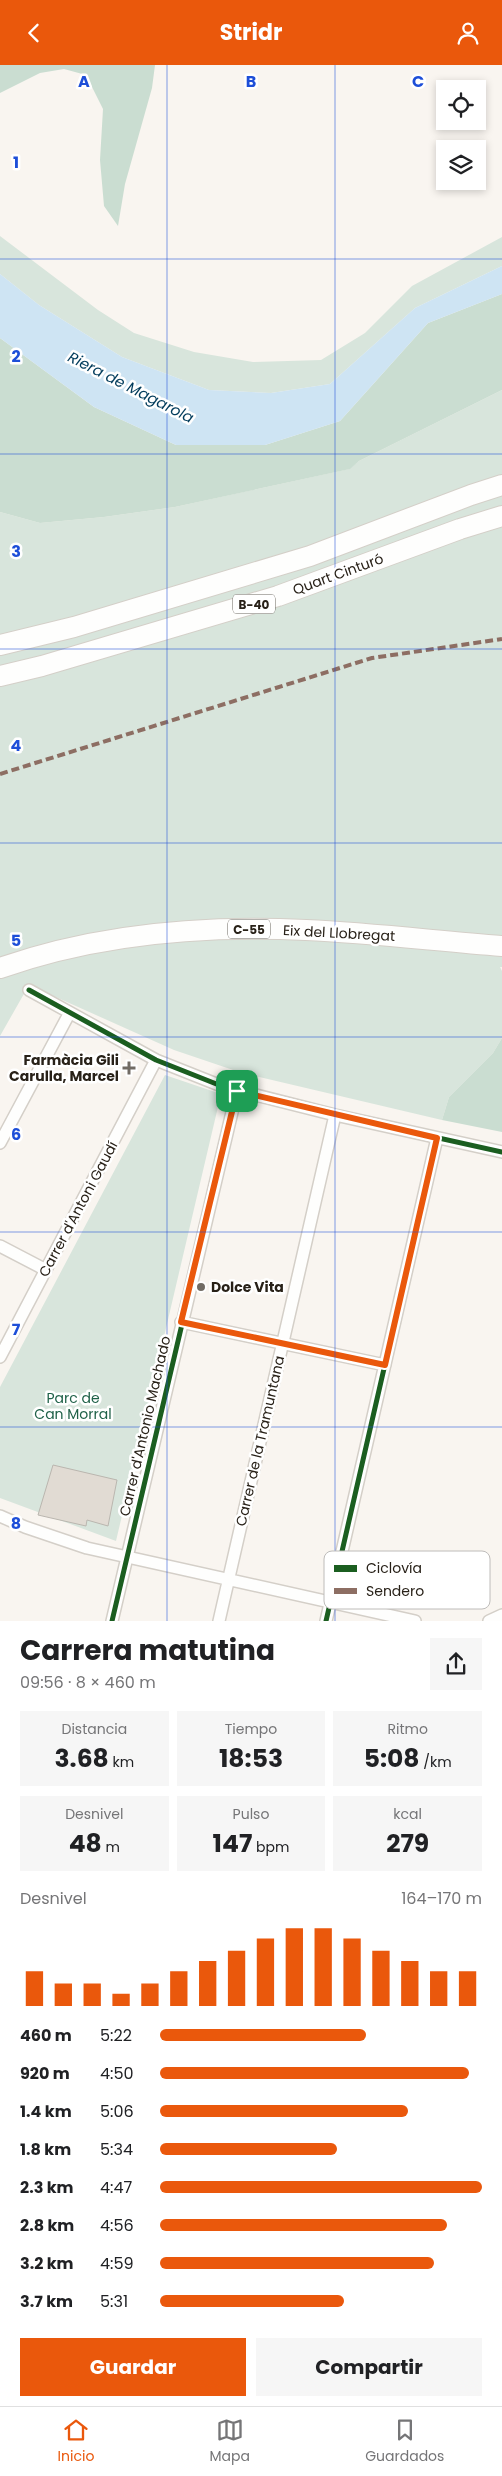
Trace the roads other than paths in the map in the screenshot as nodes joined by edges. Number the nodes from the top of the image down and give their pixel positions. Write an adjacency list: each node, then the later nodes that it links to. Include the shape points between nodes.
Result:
1 (502, 485): 3 (highway, Quart Cinturó / B-40, via 310,556 74,627)
2 (502, 516): 4 (highway, Quart Cinturó / B-40, via 278,597)
3 (0, 645)
4 (0, 676)
5 (502, 934): 7 (highway, Eix del Llobregat / C-55, via 246,919 113,929 61,938)
6 (502, 945): 8 (highway, Eix del Llobregat / C-55, via 306,930 224,930 105,940)
7 (0, 957)
8 (0, 968)
9 (29, 990): 10 (street)
10 (69, 1014): 11 (street); 15 (street)
11 (156, 1061): 12 (street); 18 (street, Carrer d'Antoni Gaudí)
12 (237, 1091): 13 (street); 19 (street, Carrer d'Antonio Machado)
13 (335, 1115): 14 (street); 20 (street, Carrer de la Tramuntana)
14 (437, 1138): 16 (street); 22 (street)
15 (0, 1143)
16 (502, 1152)
17 (0, 1246): 18 (street)
18 (46, 1270): 21 (street, Carrer d'Antoni Gaudí)
19 (181, 1322): 20 (street); 25 (street, Carrer d'Antonio Machado)
20 (282, 1343): 22 (street); 26 (street, Carrer de la Tramuntana)
21 (0, 1357)
22 (385, 1365): 24 (street)
23 (0, 1516): 25 (street, via 87,1548)
24 (343, 1551)
25 (126, 1558): 26 (street); 30 (street, Carrer d'Antonio Machado)
26 (228, 1580): 27 (street); 31 (street, Carrer de la Tramuntana)
27 (324, 1601)
28 (362, 1609): 32 (street)
29 (502, 1615): 33 (street)
30 (112, 1621)
31 (219, 1621)
32 (415, 1621)
33 (489, 1621)

